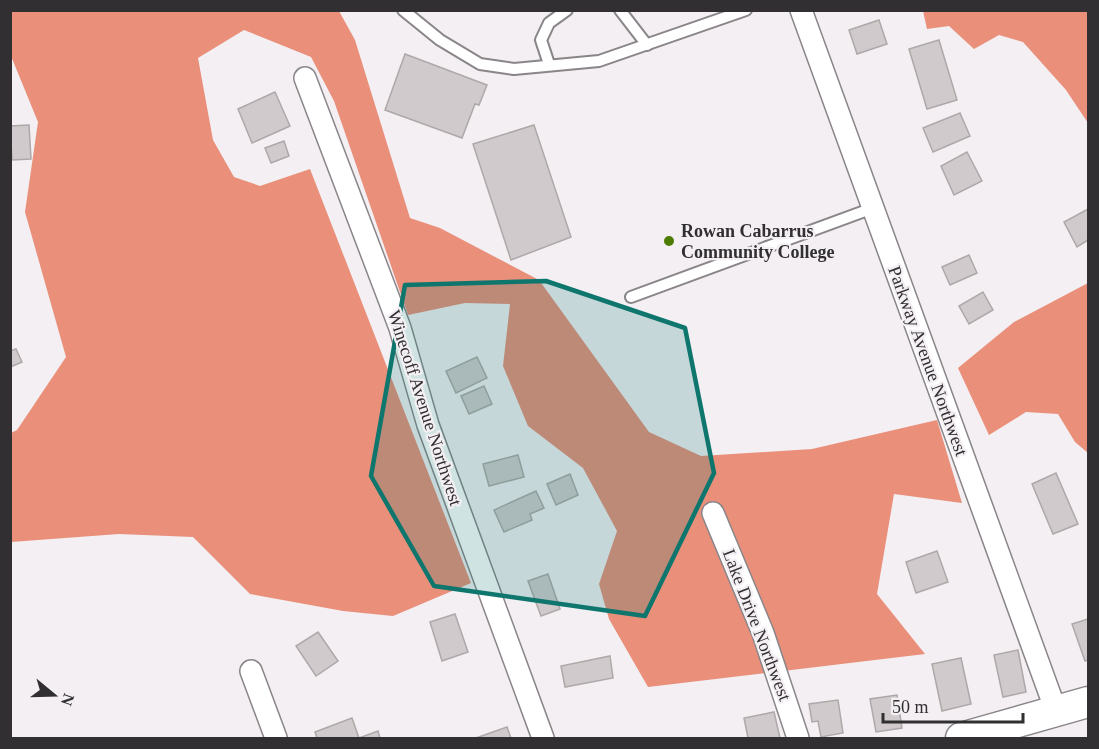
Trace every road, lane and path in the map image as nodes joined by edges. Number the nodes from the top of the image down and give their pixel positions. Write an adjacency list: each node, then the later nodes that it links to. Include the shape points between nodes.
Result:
1 (404, 10): 7 (lane, via 440,40 480,64 514,69)
2 (567, 10): 7 (lane, via 549,23 541,40)
3 (620, 10): 6 (lane)
4 (746, 10): 6 (lane)
5 (801, 10): 9 (street, Parkway Avenue Northwest)
6 (647, 45): 7 (lane, via 599,61)
7 (549, 64)
8 (305, 78): 16 (street, Winecoff Avenue Northwest, via 400,328 428,425)
9 (873, 208): 10 (lane); 14 (street, Parkway Avenue Northwest)
10 (631, 297)
11 (713, 513): 17 (street, Lake Drive Northwest, via 763,633)
12 (250, 671): 15 (street)
13 (1089, 702): 14 (street)
14 (1056, 711): 18 (street)
15 (276, 738)
16 (543, 738)
17 (798, 738)
18 (961, 738)

